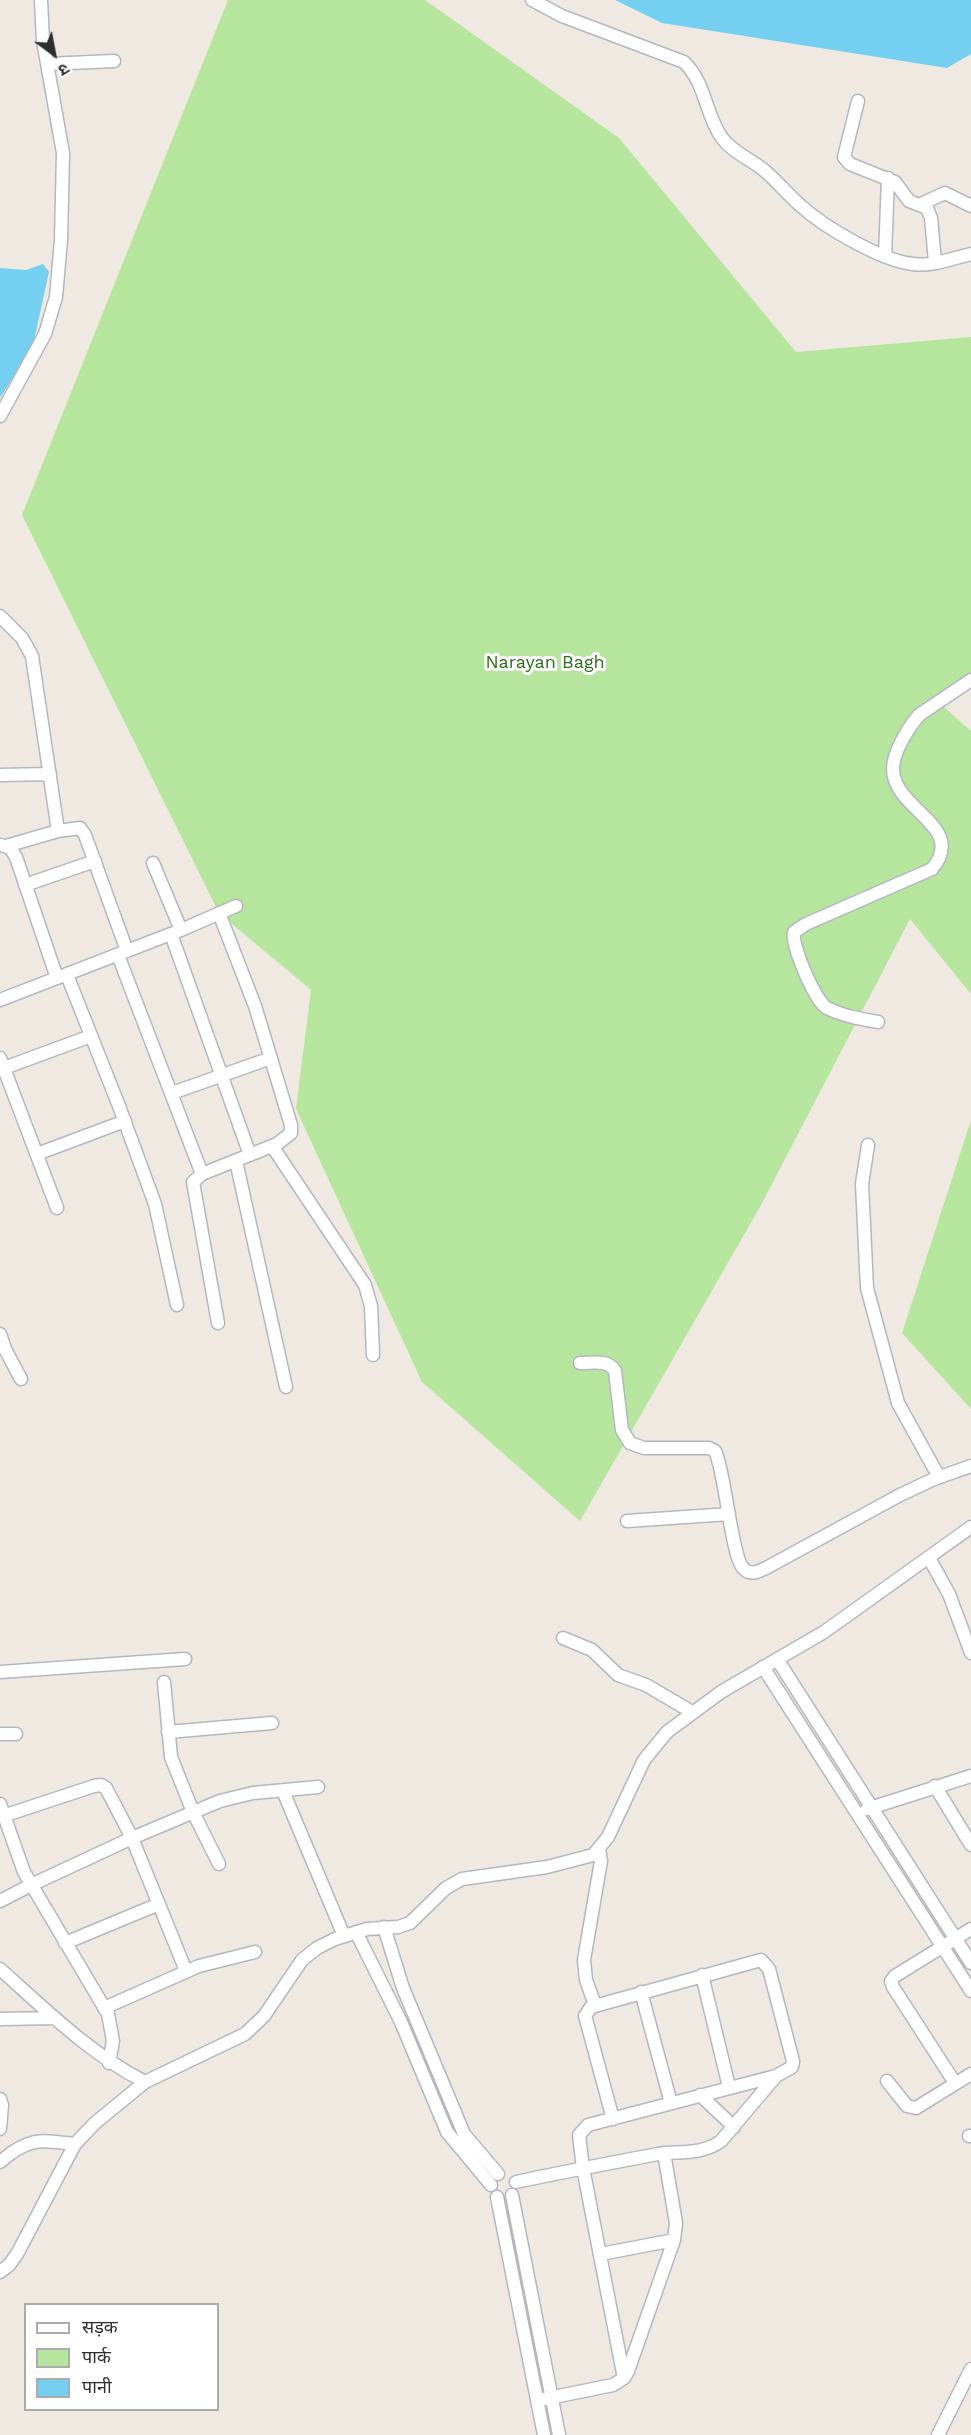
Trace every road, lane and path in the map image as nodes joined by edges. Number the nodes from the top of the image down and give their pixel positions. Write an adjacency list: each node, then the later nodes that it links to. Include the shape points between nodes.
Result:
1 (41, 0): 4 (street)
2 (532, 0): 10 (street, via 562,16 684,62 701,84 721,137 732,149 765,171 803,208)
3 (114, 61): 4 (street)
4 (47, 64): 12 (street, via 63,153 56,297 45,334)
5 (858, 101): 6 (street, via 844,156 850,164)
6 (888, 178): 7 (street, via 909,201); 10 (street)
7 (921, 204): 8 (street, via 945,194); 11 (street, via 929,212)
8 (971, 206)
9 (971, 254): 11 (street)
10 (885, 256): 11 (street, via 915,265)
11 (935, 262)
12 (0, 416)
13 (0, 616): 15 (street, via 22,638 32,656)
14 (971, 680): 28 (street, via 919,715 894,760 893,770 902,792 938,832 943,850 939,861 932,870 806,924 792,938 821,1003 847,1016)
15 (50, 774): 16 (street); 17 (street)
16 (0, 775)
17 (58, 831): 18 (street); 19 (street, via 80,828)
18 (3, 846): 21 (street, via 13,852)
19 (95, 861): 21 (street); 25 (street)
20 (153, 863): 24 (street)
21 (25, 885): 26 (street)
22 (236, 906): 23 (street)
23 (219, 913): 24 (street); 30 (street)
24 (176, 932): 25 (street); 32 (street)
25 (122, 953): 26 (street); 33 (street)
26 (62, 976): 27 (street); 29 (street)
27 (0, 1000)
28 (878, 1022)
29 (92, 1036): 31 (street); 34 (street)
30 (271, 1058): 32 (street); 36 (street, via 291,1125 291,1133)
31 (2, 1063): 37 (street)
32 (221, 1075): 33 (street); 38 (street)
33 (172, 1093): 40 (street)
34 (125, 1121): 37 (street); 42 (street, via 154,1204)
35 (868, 1145): 51 (street, via 862,1184 867,1288 898,1403)
36 (272, 1146): 38 (street); 46 (street, via 365,1285 371,1306)
37 (37, 1154): 41 (street)
38 (250, 1155): 39 (street)
39 (236, 1161): 40 (street); 49 (street)
40 (202, 1174): 43 (street, via 192,1188)
41 (57, 1208)
42 (177, 1305)
43 (218, 1323)
44 (0, 1334): 45 (street)
45 (2, 1349): 48 (street)
46 (373, 1355)
47 (580, 1363): 52 (street, via 606,1362 612,1366 622,1430 630,1443 644,1448 715,1451)
48 (21, 1379)
49 (286, 1387)
50 (971, 1466): 51 (street)
51 (939, 1477): 52 (street, via 756,1573 741,1565)
52 (729, 1514): 53 (street)
53 (627, 1521)
54 (971, 1527): 55 (street)
55 (929, 1558): 57 (street, via 949,1594); 59 (street, via 824,1632)
56 (562, 1638): 63 (street, via 592,1650 618,1675 646,1685)
57 (971, 1653)
58 (185, 1659): 61 (street)
59 (777, 1659): 60 (street); 72 (street)
60 (763, 1667): 63 (street); 75 (street)
61 (0, 1672)
62 (164, 1682): 65 (street)
63 (692, 1712): 78 (street, via 667,1732 644,1760)
64 (272, 1723): 65 (street)
65 (168, 1732): 74 (street, via 171,1757)
66 (0, 1734): 67 (street)
67 (16, 1734)
68 (971, 1776): 69 (street)
69 (935, 1786): 72 (street); 77 (street)
70 (318, 1787): 71 (street)
71 (283, 1791): 74 (street, via 238,1796); 86 (street)
72 (872, 1807): 75 (street); 87 (street)
73 (2, 1810): 76 (street, via 101,1785 110,1794); 80 (street)
74 (193, 1812): 76 (street); 79 (street)
75 (857, 1812): 89 (street)
76 (132, 1838): 80 (street); 82 (street)
77 (971, 1845)
78 (600, 1849): 83 (street, via 577,1860 462,1879 446,1888 410,1923); 97 (street, via 584,1960)
79 (219, 1864)
80 (31, 1885): 81 (street); 88 (street)
81 (0, 1901)
82 (159, 1904): 88 (street); 93 (street)
83 (384, 1928): 85 (street); 100 (street)
84 (971, 1929): 87 (street)
85 (356, 1932): 86 (street); 102 (street)
86 (344, 1936): 109 (street, via 302,1960 264,2016 244,2034)
87 (956, 1938): 89 (street); 91 (street)
88 (65, 1943): 98 (street)
89 (943, 1946): 95 (street); 110 (street, via 895,1976 892,1984)
90 (255, 1952): 93 (street)
91 (971, 1963)
92 (0, 1969): 99 (street)
93 (186, 1971): 98 (street)
94 (702, 1976): 96 (street); 106 (street, via 761,1960 766,1964 793,2061 792,2067); 111 (street)
95 (971, 1991)
96 (641, 1992): 97 (street); 114 (street)
97 (595, 2005): 115 (street, via 585,2016)
98 (104, 2008): 103 (street, via 112,2026)
99 (54, 2018): 101 (street); 103 (street)
100 (415, 2018): 102 (street); 105 (street)
101 (0, 2019)
102 (401, 2022): 107 (street)
103 (109, 2063): 109 (street)
104 (971, 2074): 110 (street)
105 (439, 2075): 107 (street); 118 (street)
106 (776, 2076): 111 (street); 116 (street)
107 (426, 2080): 119 (street)
108 (886, 2081): 110 (street, via 907,2106 916,2108)
109 (145, 2082): 120 (street)
110 (955, 2084)
111 (729, 2087): 112 (street)
112 (700, 2095): 114 (street); 116 (street)
113 (0, 2099): 117 (street)
114 (671, 2103): 115 (street)
115 (613, 2119): 123 (street, via 581,2130)
116 (734, 2127): 121 (street, via 712,2147)
117 (0, 2129)
118 (464, 2134): 119 (street); 125 (street)
119 (451, 2139): 125 (street)
120 (75, 2144): 122 (street, via 41,2140); 129 (street, via 17,2254)
121 (664, 2153): 123 (street); 127 (street, via 676,2223)
122 (2, 2157)
123 (583, 2168): 124 (street); 128 (street)
124 (516, 2182): 125 (street, via 511,2175); 126 (street)
125 (495, 2185): 126 (street, via 508,2198); 131 (street)
126 (512, 2195): 130 (street)
127 (674, 2240): 128 (street); 133 (street)
128 (601, 2254): 133 (street)
129 (0, 2272)
130 (533, 2306): 131 (street); 134 (street)
131 (520, 2308): 134 (street)
132 (971, 2369): 137 (street)
133 (624, 2378): 134 (street, via 613,2385)
134 (545, 2399): 135 (street); 136 (street)
135 (544, 2435)
136 (559, 2435)
137 (938, 2435)

